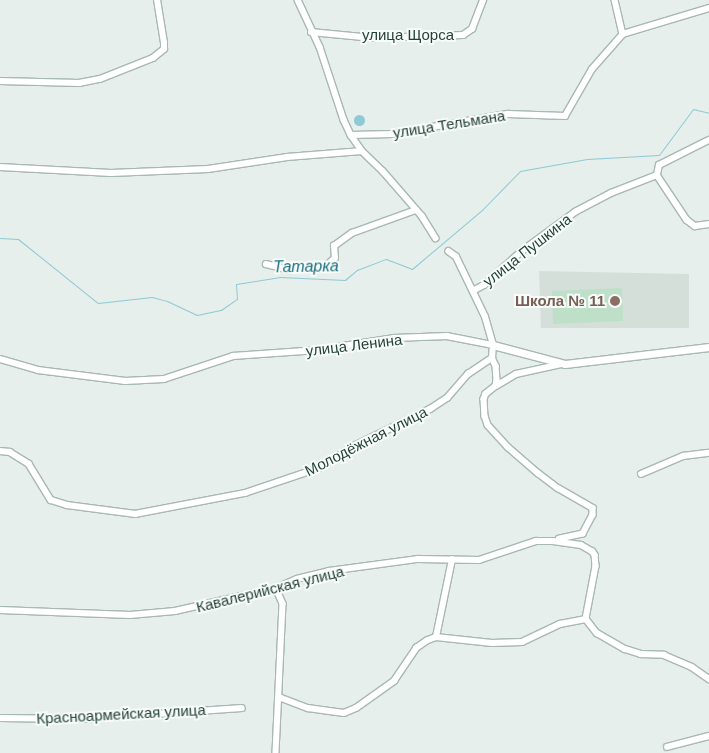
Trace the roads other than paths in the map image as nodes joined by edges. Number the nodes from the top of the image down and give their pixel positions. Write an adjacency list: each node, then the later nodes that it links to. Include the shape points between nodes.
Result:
1 (156, 0): 8 (street, via 164,49 153,58 100,79 67,84)
2 (298, 0): 6 (street)
3 (483, 0): 6 (street, улица Щорса, via 472,29 463,35 373,38)
4 (615, 0): 7 (street)
5 (709, 8): 7 (street)
6 (311, 32): 9 (street, via 320,47)
7 (623, 34): 9 (street, улица Тельмана, via 592,69 565,116 508,114 392,134)
8 (0, 81)
9 (351, 135): 11 (street)
10 (709, 140): 13 (street, улица Пушкина, via 659,164)
11 (362, 151): 12 (street, via 287,157 208,169 111,173); 14 (street)
12 (0, 167)
13 (657, 175): 15 (street, via 687,220 696,226); 19 (street, улица Пушкина, via 575,212)
14 (416, 210): 16 (street); 18 (street, via 352,233 334,246 335,258 323,269 290,270)
15 (709, 224)
16 (436, 238)
17 (449, 252): 19 (street, via 456,257)
18 (266, 264)
19 (473, 291): 20 (street)
20 (493, 345): 22 (street); 23 (street, улица Ленина, via 448,336 394,338 318,350 233,356 164,379 125,381 38,370); 24 (street, улица Ленина)
21 (709, 347): 24 (street, улица Ленина)
22 (492, 358): 25 (street, via 497,372); 26 (street, Молодёжная улица, via 468,374 447,398 430,409 354,446 318,468 244,493 135,514 58,503 46,496 29,464 10,452)
23 (0, 359)
24 (565, 364): 25 (street, via 516,374)
25 (496, 386): 29 (street, via 486,394 484,407 494,433 538,473 592,508 593,514 584,534)
26 (0, 451)
27 (709, 452): 28 (street, via 683,456)
28 (641, 474)
29 (553, 541): 30 (street, Кавалерийская улица, via 536,541 479,560); 33 (street, Кавалерийская улица, via 581,545 595,556)
30 (452, 560): 31 (street, Кавалерийская улица, via 418,559 329,571); 34 (street)
31 (276, 588): 32 (street, Кавалерийская улица, via 176,611 135,615); 36 (street, via 283,604)
32 (0, 610)
33 (586, 619): 34 (street, via 560,624 522,642 492,643); 35 (street, via 597,633 626,649 641,654 664,655 692,667)
34 (436, 637): 36 (street, via 416,648 394,681 344,713 308,708)
35 (709, 679)
36 (279, 697): 41 (street)
37 (242, 708): 38 (street, Красноармейская улица, via 82,719)
38 (0, 718)
39 (709, 736): 40 (street)
40 (667, 747)
41 (276, 753)

